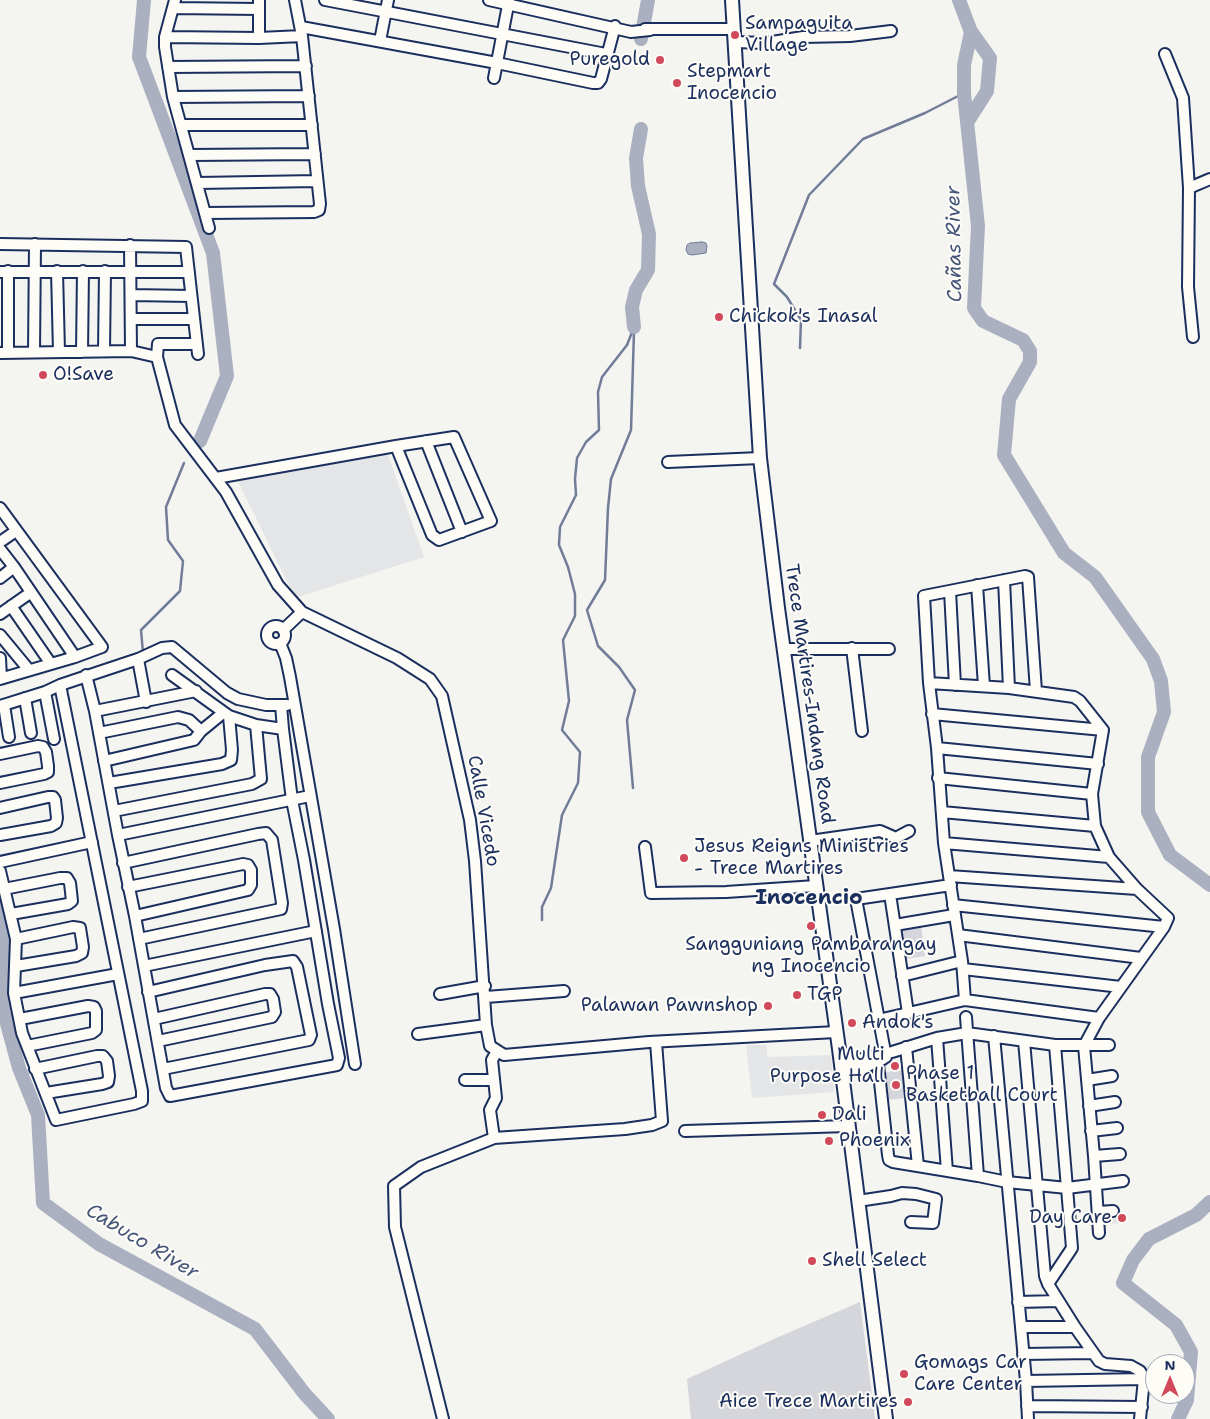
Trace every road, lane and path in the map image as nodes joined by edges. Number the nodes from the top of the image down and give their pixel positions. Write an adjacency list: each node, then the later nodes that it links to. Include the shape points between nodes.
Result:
1 (295, 0): 11 (street)
2 (325, 0): 9 (street)
3 (388, 0): 9 (street)
4 (490, 0): 6 (street)
5 (732, 0): 14 (main road, Trece Martires-Indang Road)
6 (508, 2): 10 (street); 13 (street)
7 (174, 4): 8 (street); 15 (street)
8 (259, 4): 16 (street)
9 (386, 12): 13 (street); 17 (street)
10 (615, 27): 14 (street); 18 (street)
11 (302, 31): 16 (street); 17 (street); 21 (street)
12 (891, 31): 14 (street, via 766,43)
13 (502, 34): 18 (street); 20 (street)
14 (735, 36): 60 (main road, Trece Martires-Indang Road)
15 (165, 37): 16 (street); 22 (street)
16 (259, 38)
17 (380, 41): 20 (street)
18 (606, 54): 20 (street, via 598,83)
19 (1166, 54): 33 (street, via 1183,98)
20 (497, 63): 23 (street)
21 (306, 66): 22 (street); 24 (street)
22 (168, 67): 25 (street)
23 (494, 78)
24 (308, 96): 25 (street); 27 (street)
25 (173, 97): 26 (street)
26 (181, 125): 27 (street); 29 (street)
27 (312, 125): 28 (street)
28 (315, 154): 29 (street); 31 (street)
29 (190, 155): 32 (street)
30 (1210, 179): 33 (street)
31 (318, 181): 32 (street); 34 (street, via 320,204 319,210 314,212)
32 (198, 183): 34 (street)
33 (1189, 188): 50 (street, via 1188,287)
34 (206, 213): 35 (street)
35 (209, 228)
36 (0, 244): 37 (street)
37 (35, 244): 38 (street); 39 (street)
38 (130, 245): 42 (street); 45 (street, via 186,247)
39 (34, 271): 43 (street); 44 (street); 53 (street)
40 (83, 271): 41 (street); 44 (street); 55 (street)
41 (105, 271): 42 (street); 51 (street)
42 (130, 271): 45 (street); 46 (street)
43 (4, 272): 56 (street)
44 (57, 272): 54 (street)
45 (189, 272): 47 (street)
46 (130, 295): 47 (street); 48 (street)
47 (191, 296): 49 (street)
48 (131, 319): 49 (street); 52 (street)
49 (194, 319): 57 (street, via 197,349 158,344)
50 (1192, 338)
51 (104, 351): 52 (street); 55 (street)
52 (130, 351): 57 (street)
53 (34, 352): 54 (street); 56 (street)
54 (59, 352): 55 (street)
55 (82, 352)
56 (4, 353)
57 (157, 357): 62 (street, Calle Vicedo, via 175,425)
58 (426, 441): 59 (street); 65 (street); 65 (street, via 454,437 491,521)
59 (396, 446): 62 (street); 65 (street, via 432,535 439,540)
60 (760, 458): 61 (street); 81 (main road, Trece Martires-Indang Road)
61 (668, 462)
62 (216, 478): 75 (street, Calle Vicedo, via 278,586)
63 (0, 508): 64 (street)
64 (16, 530): 66 (street); 83 (street, via 102,647)
65 (462, 532)
66 (0, 542)
67 (0, 549): 68 (street)
68 (14, 567): 69 (street); 73 (street)
69 (0, 578)
70 (1004, 580): 71 (street); 95 (street); 97 (street, via 1025,576 1030,580)
71 (976, 585): 72 (street); 94 (street)
72 (950, 591): 91 (street, via 928,594 923,600); 93 (street)
73 (30, 593): 74 (street); 83 (street)
74 (11, 606): 76 (street); 86 (street)
75 (302, 612): 77 (street); 162 (street, Calle Vicedo, via 397,658 430,679 442,696 470,820)
76 (0, 614)
77 (284, 630): 79 (street, via 285,637); 79 (street, via 274,626 267,633 270,642)
78 (0, 636): 87 (street)
79 (280, 643): 101 (street)
80 (852, 648): 81 (street); 82 (street); 111 (street)
81 (783, 649): 133 (main road, Trece Martires-Indang Road)
82 (889, 649)
83 (75, 657): 86 (street)
84 (0, 658): 90 (street)
85 (138, 659): 88 (street); 100 (street); 103 (street, via 172,647 238,699)
86 (51, 664): 87 (street)
87 (29, 670): 90 (street)
88 (86, 675): 92 (street); 104 (street)
89 (172, 675): 96 (street)
90 (1, 679)
91 (929, 683): 93 (street); 105 (street)
92 (60, 684): 98 (street); 134 (street)
93 (955, 685): 94 (street)
94 (984, 686): 95 (street)
95 (1009, 688): 97 (street)
96 (196, 691): 100 (street); 106 (street)
97 (1036, 691): 110 (street, via 1074,697)
98 (45, 692): 99 (street); 115 (street)
99 (26, 698): 102 (street); 112 (street)
100 (146, 702): 104 (street)
101 (294, 704): 103 (street); 124 (street)
102 (2, 705): 114 (street)
103 (282, 705): 108 (street)
104 (95, 711): 113 (street)
105 (932, 714): 110 (street); 116 (street)
106 (226, 715): 107 (street); 109 (street); 122 (street, via 231,760)
107 (256, 725): 108 (street); 127 (street, via 261,780)
108 (283, 729): 125 (street)
109 (201, 730): 113 (street, via 190,720 178,717); 118 (street, via 194,740)
110 (1103, 730): 119 (street)
111 (862, 731)
112 (31, 733)
113 (99, 733): 118 (street)
114 (9, 737)
115 (54, 739)
116 (936, 748): 119 (street); 120 (street)
117 (0, 754): 121 (street, via 43,747 48,766 48,772 44,774)
118 (104, 761): 122 (street)
119 (1098, 764): 123 (street)
120 (938, 778): 123 (street); 128 (street)
121 (0, 783)
122 (109, 783): 127 (street)
123 (1092, 794): 129 (street)
124 (310, 796): 125 (street); 192 (street)
125 (292, 800): 132 (street); 152 (street)
126 (0, 808): 131 (street, via 53,797 57,818 52,826)
127 (114, 811): 132 (street)
128 (942, 812): 129 (street); 135 (street)
129 (1095, 826): 137 (street)
130 (909, 831): 133 (street, via 896,838 880,831)
131 (0, 835)
132 (118, 835): 139 (street)
133 (810, 841): 142 (main road, Trece Martires-Indang Road)
134 (92, 842): 138 (street); 160 (street)
135 (944, 843): 137 (street); 141 (street)
136 (645, 847): 142 (street, via 651,893)
137 (1109, 857): 145 (street)
138 (0, 862)
139 (123, 863): 143 (street); 155 (street, via 258,834 266,833 272,840 281,909)
140 (0, 870): 144 (street)
141 (950, 880): 145 (street); 146 (street); 147 (street)
142 (816, 886): 177 (main road, Trece Martires-Indang Road)
143 (128, 887): 149 (street); 149 (street, via 243,864 251,870 248,890)
144 (4, 889): 148 (street); 148 (street, via 60,878 67,878 70,883 72,901 68,904)
145 (1137, 889): 151 (street, via 1168,918)
146 (890, 894): 150 (street); 175 (street, via 856,899)
147 (954, 910): 150 (street); 151 (street); 153 (street)
148 (11, 914): 154 (street)
149 (135, 916): 155 (street)
150 (895, 925): 161 (street)
151 (1164, 927): 156 (street)
152 (316, 931): 159 (street); 195 (street, via 339,1058 337,1065 170,1096)
153 (958, 935): 156 (street); 157 (street)
154 (16, 939): 158 (street); 158 (street, via 73,927 80,928 83,947 82,953 76,956)
155 (139, 939): 159 (street)
156 (1141, 958): 163 (street)
157 (962, 965): 161 (street); 163 (street); 169 (street)
158 (16, 966): 166 (street)
159 (144, 966): 165 (street)
160 (118, 974): 166 (street); 200 (street, via 142,1101 56,1120)
161 (902, 976): 170 (street)
162 (485, 986): 167 (street); 168 (street, Calle Vicedo)
163 (1121, 987): 172 (street)
164 (564, 991): 168 (street)
165 (148, 992): 174 (street); 195 (street, via 265,965 293,962 297,967 311,1035 308,1040)
166 (14, 993): 173 (street)
167 (440, 994)
168 (486, 997): 176 (street, Calle Vicedo)
169 (965, 1000): 170 (street); 172 (street)
170 (908, 1013): 175 (street)
171 (966, 1017): 178 (street)
172 (1099, 1018): 188 (street)
173 (20, 1019): 187 (street); 187 (street, via 88,1006 94,1006 96,1011 96,1030 92,1034)
174 (154, 1019): 182 (street); 182 (street, via 265,994 270,994 273,1000 275,1012 272,1017)
175 (878, 1020): 191 (street)
176 (486, 1025): 179 (street); 190 (street, Calle Vicedo, via 490,1046)
177 (836, 1032): 184 (street); 193 (main road, Trece Martires-Indang Road)
178 (967, 1033): 180 (street); 181 (street); 212 (street)
179 (418, 1034)
180 (994, 1036): 183 (street); 213 (street)
181 (937, 1038): 189 (street); 211 (street)
182 (158, 1041): 195 (street)
183 (1024, 1041): 185 (street); 216 (street)
184 (656, 1042): 190 (street, via 504,1055); 207 (street, via 662,1122 626,1129)
185 (1055, 1045): 188 (street); 217 (street)
186 (1109, 1045): 188 (street)
187 (27, 1046): 194 (street)
188 (1084, 1046): 199 (street)
189 (906, 1047): 191 (street); 210 (street)
190 (497, 1051): 198 (street, via 492,1060)
191 (884, 1056): 193 (street, via 863,1068); 210 (street, via 889,1160)
192 (355, 1064)
193 (841, 1068): 203 (main road, Trece Martires-Indang Road)
194 (35, 1069): 200 (street); 200 (street, via 97,1056 103,1056 107,1062 108,1082)
195 (162, 1070)
196 (1112, 1076): 199 (street)
197 (465, 1080): 198 (street)
198 (493, 1080): 207 (street, via 496,1098 490,1110)
199 (1087, 1080): 202 (street)
200 (46, 1093)
201 (1115, 1102): 202 (street)
202 (1089, 1106): 206 (street)
203 (848, 1126): 205 (street); 218 (main road, Trece Martires-Indang Road)
204 (1117, 1128): 206 (street)
205 (685, 1131)
206 (1091, 1131): 209 (street)
207 (494, 1138): 234 (street, via 421,1167 394,1186 395,1227)
208 (1120, 1154): 209 (street)
209 (1094, 1156): 215 (street)
210 (918, 1166): 211 (street)
211 (948, 1170): 212 (street)
212 (978, 1176): 213 (street)
213 (1007, 1182): 216 (street); 225 (street)
214 (1123, 1182): 215 (street)
215 (1096, 1184): 217 (street); 220 (street)
216 (1037, 1185): 217 (street); 223 (street)
217 (1067, 1188): 223 (street, via 1072,1248)
218 (858, 1202): 221 (street, via 902,1193 936,1200 933,1223); 235 (main road, Trece Martires-Indang Road)
219 (1114, 1211): 220 (street)
220 (1098, 1212): 222 (street)
221 (911, 1222)
222 (1099, 1233)
223 (1048, 1284): 224 (street)
224 (1058, 1301): 225 (street); 227 (street)
225 (1018, 1302): 226 (street)
226 (1021, 1327): 227 (street); 229 (street)
227 (1075, 1327): 228 (street)
228 (1092, 1353): 229 (street); 230 (street, via 1101,1363 1136,1368)
229 (1023, 1354): 231 (street)
230 (1144, 1379): 231 (street); 233 (street)
231 (1026, 1381): 232 (street)
232 (1027, 1406): 233 (street); 236 (street)
233 (1142, 1407): 237 (street)
234 (443, 1419)
235 (886, 1419)
236 (1028, 1419)
237 (1140, 1419)

